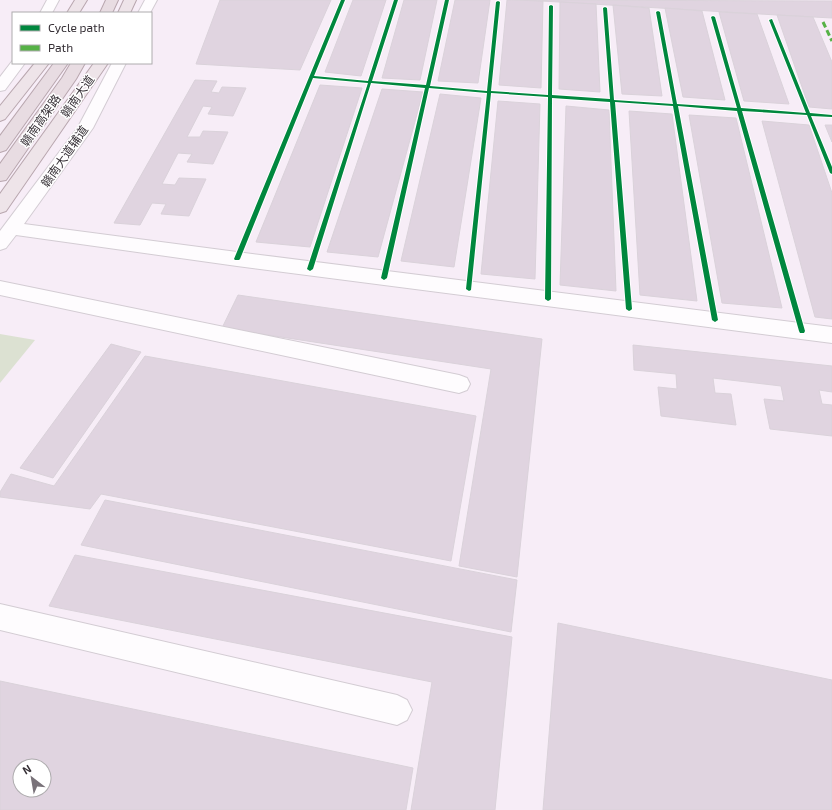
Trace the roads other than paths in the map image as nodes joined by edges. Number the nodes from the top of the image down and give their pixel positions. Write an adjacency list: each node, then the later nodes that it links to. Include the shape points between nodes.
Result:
1 (53, 0): 6 (street)
2 (81, 0): 7 (main road)
3 (112, 0): 8 (highway)
4 (130, 0): 9 (main road)
5 (151, 0): 10 (street)
6 (47, 12)
7 (74, 12)
8 (106, 12)
9 (124, 12)
10 (145, 12)
11 (17, 64): 17 (street)
12 (41, 64): 18 (main road)
13 (60, 64): 19 (highway, 赣南高架路)
14 (77, 64): 20 (highway, 赣南高架路)
15 (100, 64): 21 (main road, 赣南大道)
16 (118, 64): 22 (street, 赣南大道辅道, via 85,128)
17 (0, 87)
18 (0, 116)
19 (0, 147)
20 (0, 176)
21 (0, 206)
22 (12, 228): 23 (street, 赣南大道辅道); 25 (street)
23 (0, 244)
24 (0, 288): 26 (street)
25 (832, 335)
26 (459, 384)
27 (0, 618): 28 (street)
28 (398, 710)

